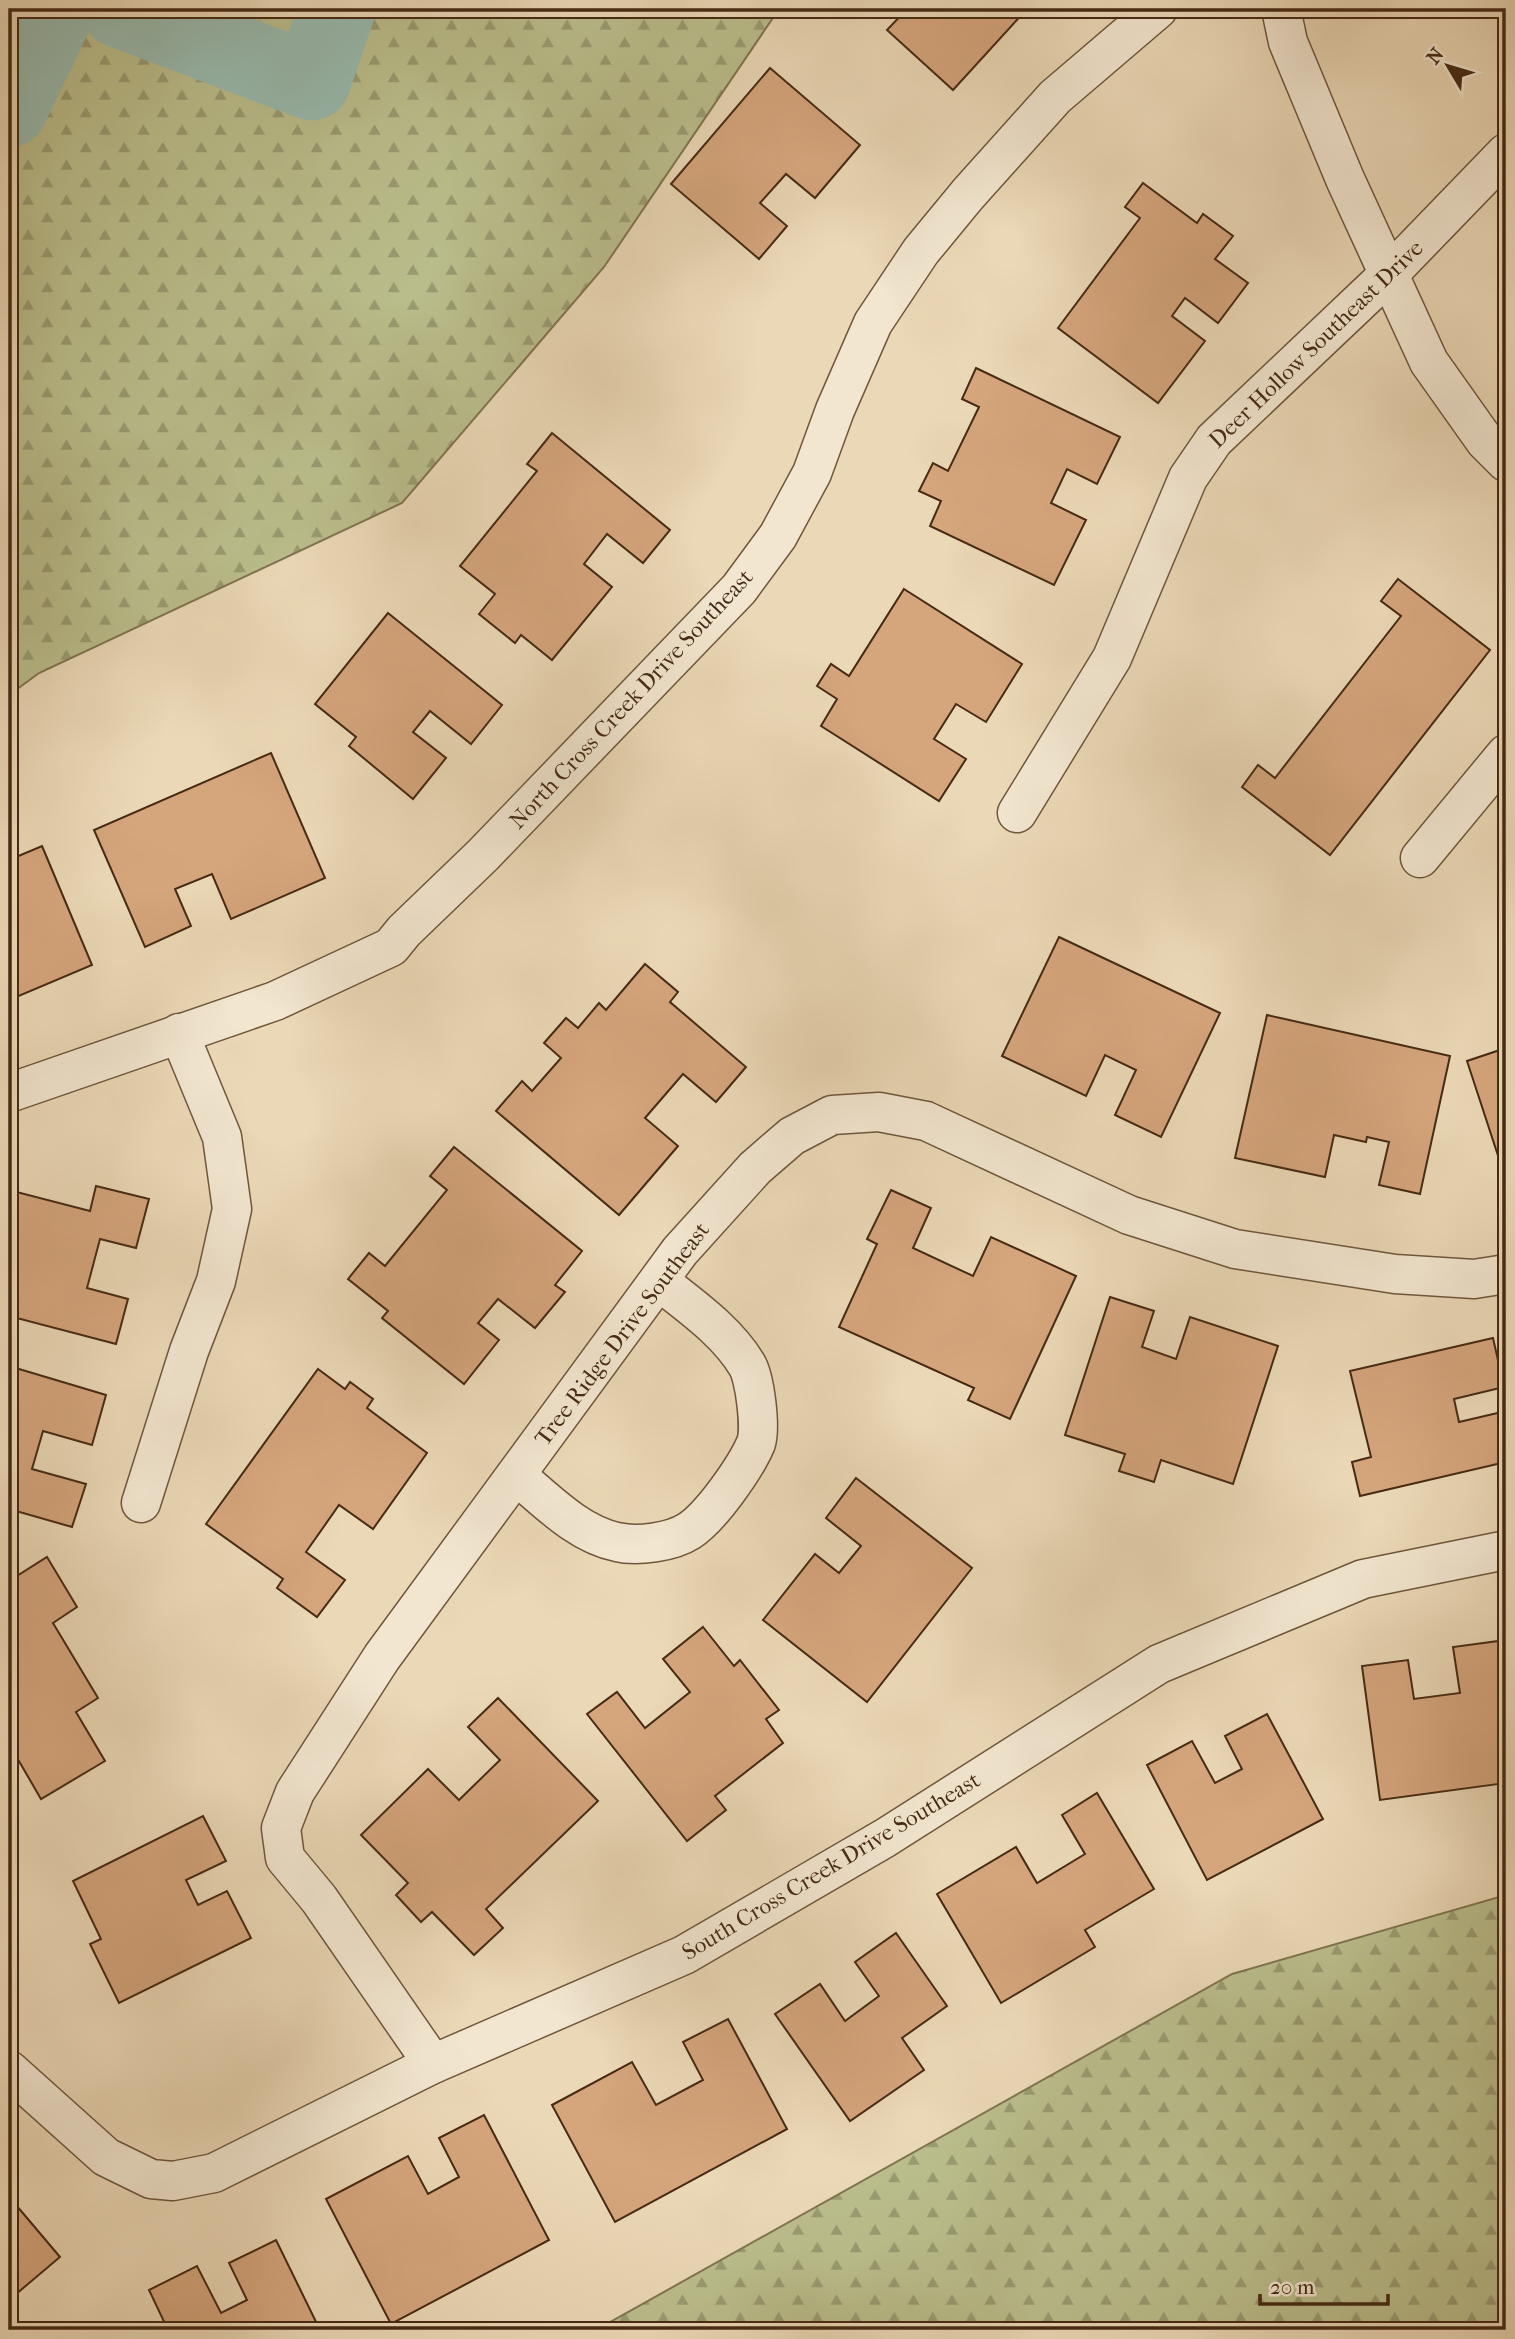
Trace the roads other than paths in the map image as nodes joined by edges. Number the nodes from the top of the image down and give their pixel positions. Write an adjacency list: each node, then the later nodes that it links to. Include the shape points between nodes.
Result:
1 (1158, 9): 9 (street, North Cross Creek Drive Southeast, via 1055,97 921,251 873,323 812,473 778,536 701,631 391,947 275,1001)
2 (1281, 9): 4 (street, via 1288,42)
3 (1506, 153): 4 (street, Deer Hollow Southeast Drive)
4 (1388, 275): 5 (street, via 1429,362 1485,441); 7 (street, Deer Hollow Southeast Drive, via 1214,440 1188,478 1112,658)
5 (1506, 462)
6 (1506, 754): 8 (street)
7 (1017, 813)
8 (1420, 858)
9 (179, 1033): 10 (street, North Cross Creek Drive Southeast); 14 (street, via 222,1137 232,1209 216,1281)
10 (9, 1093)
11 (1506, 1274): 12 (street, Tree Ridge Drive Southeast, via 1474,1279 1395,1274 1236,1249 1129,1215 926,1121 878,1112 832,1115 792,1136 755,1168)
12 (659, 1281): 13 (street, Tree Ridge Drive Southeast); 13 (street, via 727,1339 748,1366 756,1402 757,1441 727,1492 689,1531 654,1544 617,1543 580,1527)
13 (516, 1475): 16 (street, Tree Ridge Drive Southeast, via 382,1657 295,1792 281,1828 285,1858 319,1899)
14 (141, 1503)
15 (1506, 1550): 16 (street, South Cross Creek Drive Southeast, via 1363,1579 1159,1664 885,1838 684,1955)
16 (433, 2064): 17 (street, South Cross Creek Drive Southeast, via 214,2173 173,2181 151,2179 106,2157)
17 (9, 2070)

